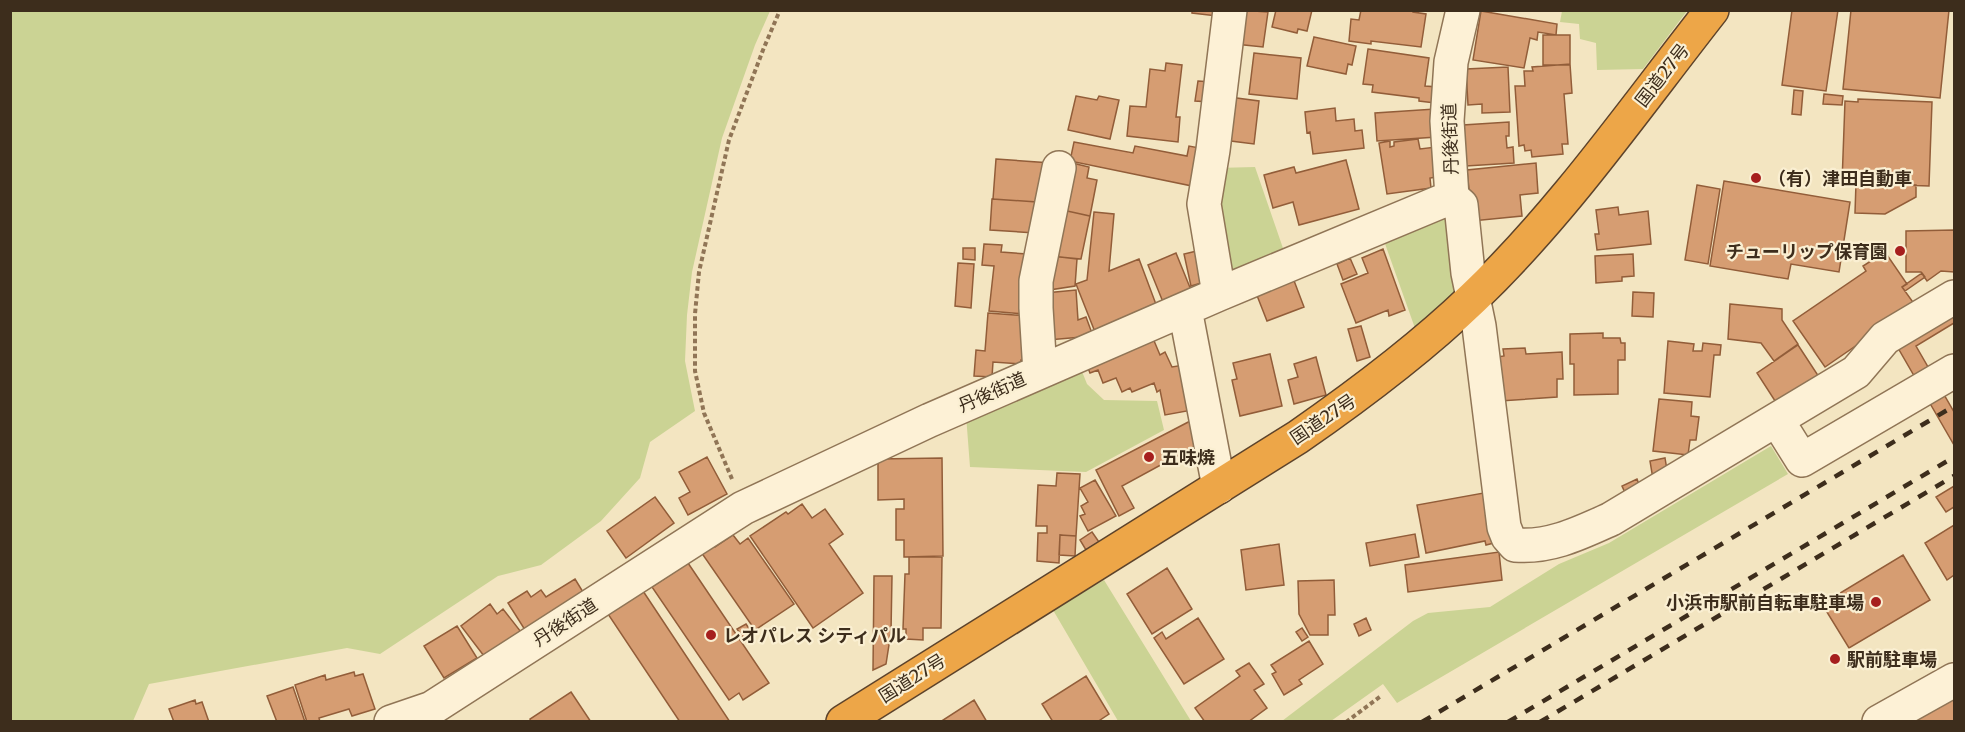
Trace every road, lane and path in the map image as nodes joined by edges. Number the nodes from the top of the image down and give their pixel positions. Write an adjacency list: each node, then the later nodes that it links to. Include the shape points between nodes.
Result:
1 (780, 10): 15 (path, via 729,140 699,272 695,314 695,370 704,413)
2 (1230, 10): 7 (street, via 1204,204)
3 (1463, 10): 6 (street, 丹後街道, via 1451,62 1447,122)
4 (1712, 10): 9 (highway, 国道27号, via 1571,190)
5 (1059, 168): 12 (street, via 1036,281)
6 (1452, 196): 7 (street, 丹後街道); 9 (street, via 1461,205)
7 (1220, 294): 10 (street, 丹後街道)
8 (1954, 297): 13 (street, via 1885,338 1856,372)
9 (1473, 298): 13 (street, via 1504,527 1515,545 1532,546 1571,537 1611,519); 14 (highway, 国道27号, via 1356,397)
10 (1185, 309): 12 (street, 丹後街道); 14 (street)
11 (1954, 371): 13 (street, via 1802,460)
12 (1040, 372): 15 (street, 丹後街道)
13 (1777, 420)
14 (1219, 487): 20 (highway, 国道27号)
15 (743, 508): 18 (street, 丹後街道)
16 (1954, 680): 22 (street)
17 (1381, 696): 21 (path)
18 (437, 715): 19 (street, 丹後街道)
19 (391, 722)
20 (843, 722)
21 (1346, 722)
22 (1879, 722)

